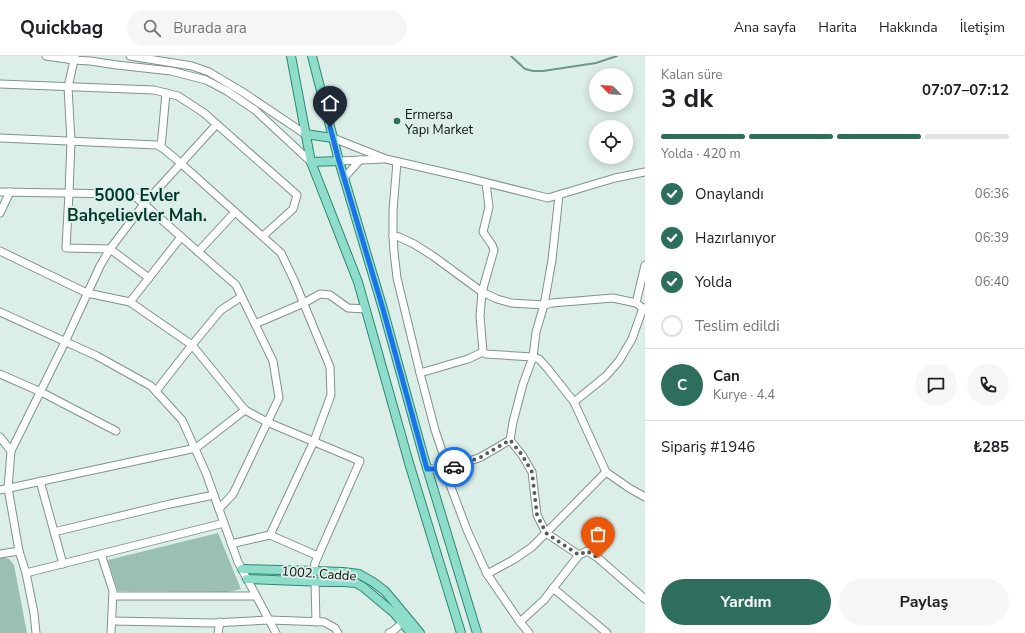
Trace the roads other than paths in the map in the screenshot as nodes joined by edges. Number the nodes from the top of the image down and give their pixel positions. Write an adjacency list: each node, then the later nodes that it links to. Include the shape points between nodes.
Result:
1 (46, 56): 5 (street)
2 (130, 56): 7 (street)
3 (291, 56): 12 (main road)
4 (312, 56): 14 (main road)
5 (75, 58): 6 (street); 9 (street)
6 (88, 58): 20 (street, via 171,71 206,80 255,110)
7 (155, 58): 12 (street, via 209,72 241,90)
8 (0, 84): 9 (street)
9 (68, 87): 10 (street, via 154,90); 15 (street)
10 (166, 93): 11 (street, via 178,96); 16 (street)
11 (216, 125): 22 (street); 33 (street, via 297,195 293,209)
12 (305, 134): 14 (main road); 20 (main road)
13 (0, 138): 15 (street)
14 (333, 138): 17 (street); 19 (main road)
15 (71, 141): 16 (street); 28 (street)
16 (161, 147): 22 (street)
17 (386, 159): 18 (street); 21 (street)
18 (360, 160): 19 (street); 24 (street)
19 (339, 161): 20 (main road); 24 (main road)
20 (311, 162): 49 (main road)
21 (397, 162): 25 (street); 34 (street)
22 (181, 164): 30 (street); 31 (street)
23 (645, 172): 29 (street, via 615,178)
24 (344, 178): 69 (main road)
25 (486, 183): 29 (street, via 548,198); 41 (street, via 489,207 483,232 494,250)
26 (0, 192): 27 (street)
27 (10, 192): 28 (street); 32 (street)
28 (69, 193): 30 (street, via 121,194 137,198); 36 (street, via 66,248)
29 (560, 195): 47 (street)
30 (144, 204): 35 (street); 36 (street)
31 (235, 212): 33 (street); 38 (street)
32 (0, 213)
33 (263, 236): 45 (street, via 281,253)
34 (393, 236): 41 (street, via 414,244); 56 (street, via 397,278)
35 (181, 237): 38 (street); 40 (street)
36 (110, 249): 40 (street); 42 (street)
37 (0, 251): 42 (street)
38 (198, 252): 43 (street, via 236,285)
39 (645, 265): 46 (street)
40 (149, 278): 44 (street)
41 (482, 292): 47 (street, via 511,303); 54 (street, via 480,316)
42 (87, 293): 44 (street); 52 (street)
43 (241, 297): 51 (street); 53 (street, via 222,310)
44 (130, 302): 53 (street)
45 (304, 303): 49 (street, via 320,294 330,295 348,308); 51 (street); 66 (street, via 330,367 331,395)
46 (636, 303): 47 (street, via 613,298); 48 (street)
47 (544, 305): 55 (street, via 536,332)
48 (644, 308): 60 (street, via 632,339 619,361 606,376)
49 (366, 309): 113 (main road)
50 (0, 312): 52 (street)
51 (255, 324): 62 (street, via 273,361 279,398)
52 (65, 342): 58 (street, via 97,356); 59 (street)
53 (192, 345): 58 (street); 61 (street)
54 (483, 352): 55 (street); 56 (street)
55 (533, 356): 60 (street, via 548,369); 65 (street, via 523,384)
56 (420, 373): 70 (street)
57 (0, 374): 59 (street)
58 (156, 390): 67 (street, via 182,420)
59 (41, 392): 63 (street); 68 (street)
60 (574, 402): 71 (street)
61 (245, 410): 62 (street); 67 (street)
62 (268, 422): 66 (street); 77 (street, via 232,494)
63 (116, 431)
64 (0, 437): 68 (street)
65 (510, 440): 70 (street, via 481,457); 80 (street, via 532,472 537,515)
66 (314, 441): 81 (street); 87 (street, via 360,461)
67 (196, 448): 72 (street); 75 (street)
68 (10, 451): 73 (street)
69 (427, 469): 70 (street); 114 (main road)
70 (448, 469): 92 (street, via 449,482)
71 (606, 472): 76 (street); 80 (street)
72 (40, 481): 73 (street); 79 (street)
73 (8, 488): 74 (street); 83 (street)
74 (0, 490)
75 (214, 495): 77 (street); 79 (street)
76 (645, 497)
77 (219, 509): 78 (street)
78 (224, 524): 82 (street); 85 (street)
79 (54, 532): 88 (street)
80 (546, 533): 86 (street); 92 (street, via 532,547)
81 (270, 535): 82 (street); 87 (street)
82 (232, 544): 89 (street)
83 (19, 551): 84 (street); 91 (street)
84 (0, 554)
85 (101, 554): 88 (street); 96 (street)
86 (579, 555): 95 (street); 98 (street, via 587,551 598,558)
87 (318, 556): 90 (street)
88 (63, 564): 91 (street)
89 (242, 569): 90 (main road, 1002. Cadde); 93 (street)
90 (314, 571): 94 (main road); 101 (main road, 1002. Cadde, via 359,574 385,591)
91 (26, 573): 106 (street)
92 (487, 574): 104 (street)
93 (247, 579): 94 (main road, 1002. Cadde); 97 (street)
94 (315, 582): 101 (main road, 1002. Cadde, via 356,584); 103 (street)
95 (553, 588): 104 (street); 116 (street)
96 (113, 596): 97 (street); 100 (street)
97 (256, 596): 99 (street)
98 (645, 598)
99 (269, 620): 102 (street); 103 (street); 109 (street)
100 (112, 621): 102 (street); 107 (street)
101 (405, 621): 105 (street); 111 (main road, 1002. Cadde); 112 (main road, 1002. Cadde)
102 (220, 622): 108 (street)
103 (316, 622): 110 (street, via 324,622 335,628)
104 (520, 622): 115 (street)
105 (392, 632)
106 (36, 633)
107 (111, 633)
108 (218, 633)
109 (276, 633)
110 (338, 633)
111 (411, 633)
112 (420, 633)
113 (460, 633)
114 (477, 633)
115 (529, 633)
116 (607, 633)

